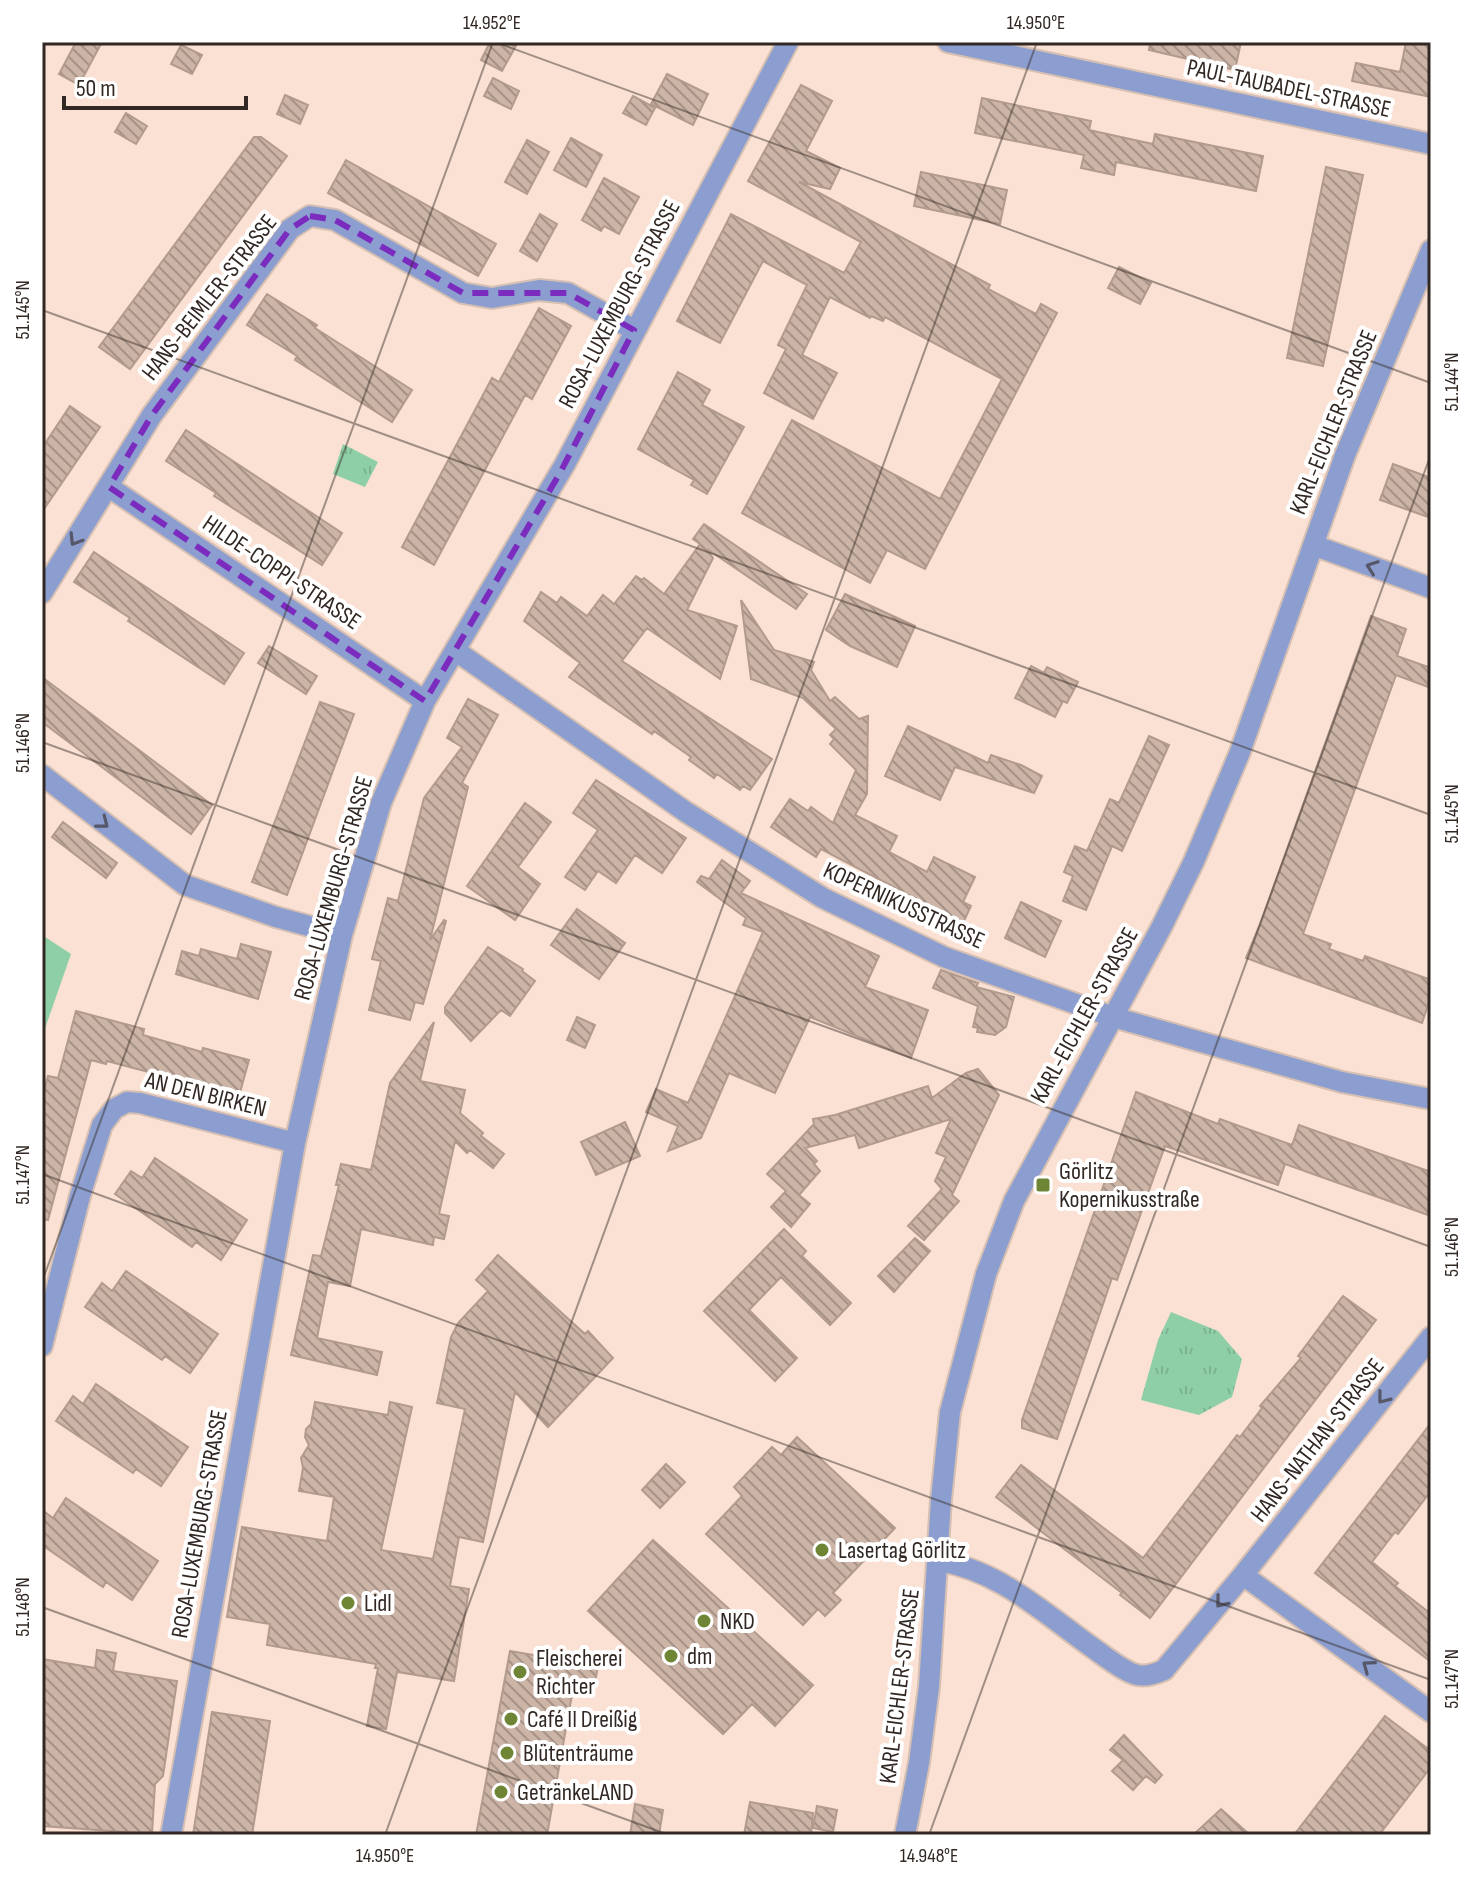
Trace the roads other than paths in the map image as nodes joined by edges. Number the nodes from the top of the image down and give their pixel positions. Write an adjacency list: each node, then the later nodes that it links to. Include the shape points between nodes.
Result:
1 (788, 42): 5 (street, ROSA-LUXEMBURG-STRASSE)
2 (948, 42): 3 (street, PAUL-TAUBADEL-STRASSE)
3 (1431, 144)
4 (1431, 250): 7 (street, KARL-EICHLER-STRASSE)
5 (634, 330): 6 (street, HANS-BEIMLER-STRASSE, via 568,293 539,290 492,298 463,293 335,220 310,216 290,229 255,275 152,415); 10 (street, ROSA-LUXEMBURG-STRASSE, via 565,464)
6 (109, 487): 9 (street, HANS-BEIMLER-STRASSE, one-way to 9); 11 (street, HILDE-COPPI-STRASSE)
7 (1313, 545): 8 (street, one-way to 7); 14 (street, KARL-EICHLER-STRASSE, via 1228,781 1162,926)
8 (1431, 588)
9 (42, 593)
10 (456, 651): 11 (street, ROSA-LUXEMBURG-STRASSE); 14 (street, KOPERNIKUSSTRASSE, via 686,812 823,898 944,957)
11 (425, 701): 13 (street, ROSA-LUXEMBURG-STRASSE, via 381,803)
12 (42, 775): 13 (street, one-way to 13, via 185,885)
13 (342, 935): 16 (street, ROSA-LUXEMBURG-STRASSE)
14 (1113, 1017): 15 (street, KOPERNIKUSSTRASSE, via 1342,1082); 19 (street, KARL-EICHLER-STRASSE, via 1014,1201 986,1274 950,1412)
15 (1431, 1099)
16 (295, 1143): 18 (street, AN DEN BIRKEN, via 140,1103 114,1109 102,1125 80,1196); 22 (street, ROSA-LUXEMBURG-STRASSE)
17 (1431, 1337): 20 (street, HANS-NATHAN-STRASSE, one-way to 20)
18 (42, 1346)
19 (939, 1561): 20 (street, HANS-NATHAN-STRASSE, one-way to 19, via 1164,1670 1136,1675 997,1579); 23 (street, KARL-EICHLER-STRASSE, via 929,1687)
20 (1243, 1575): 21 (street, one-way to 20)
21 (1431, 1712)
22 (171, 1835)
23 (905, 1835)

